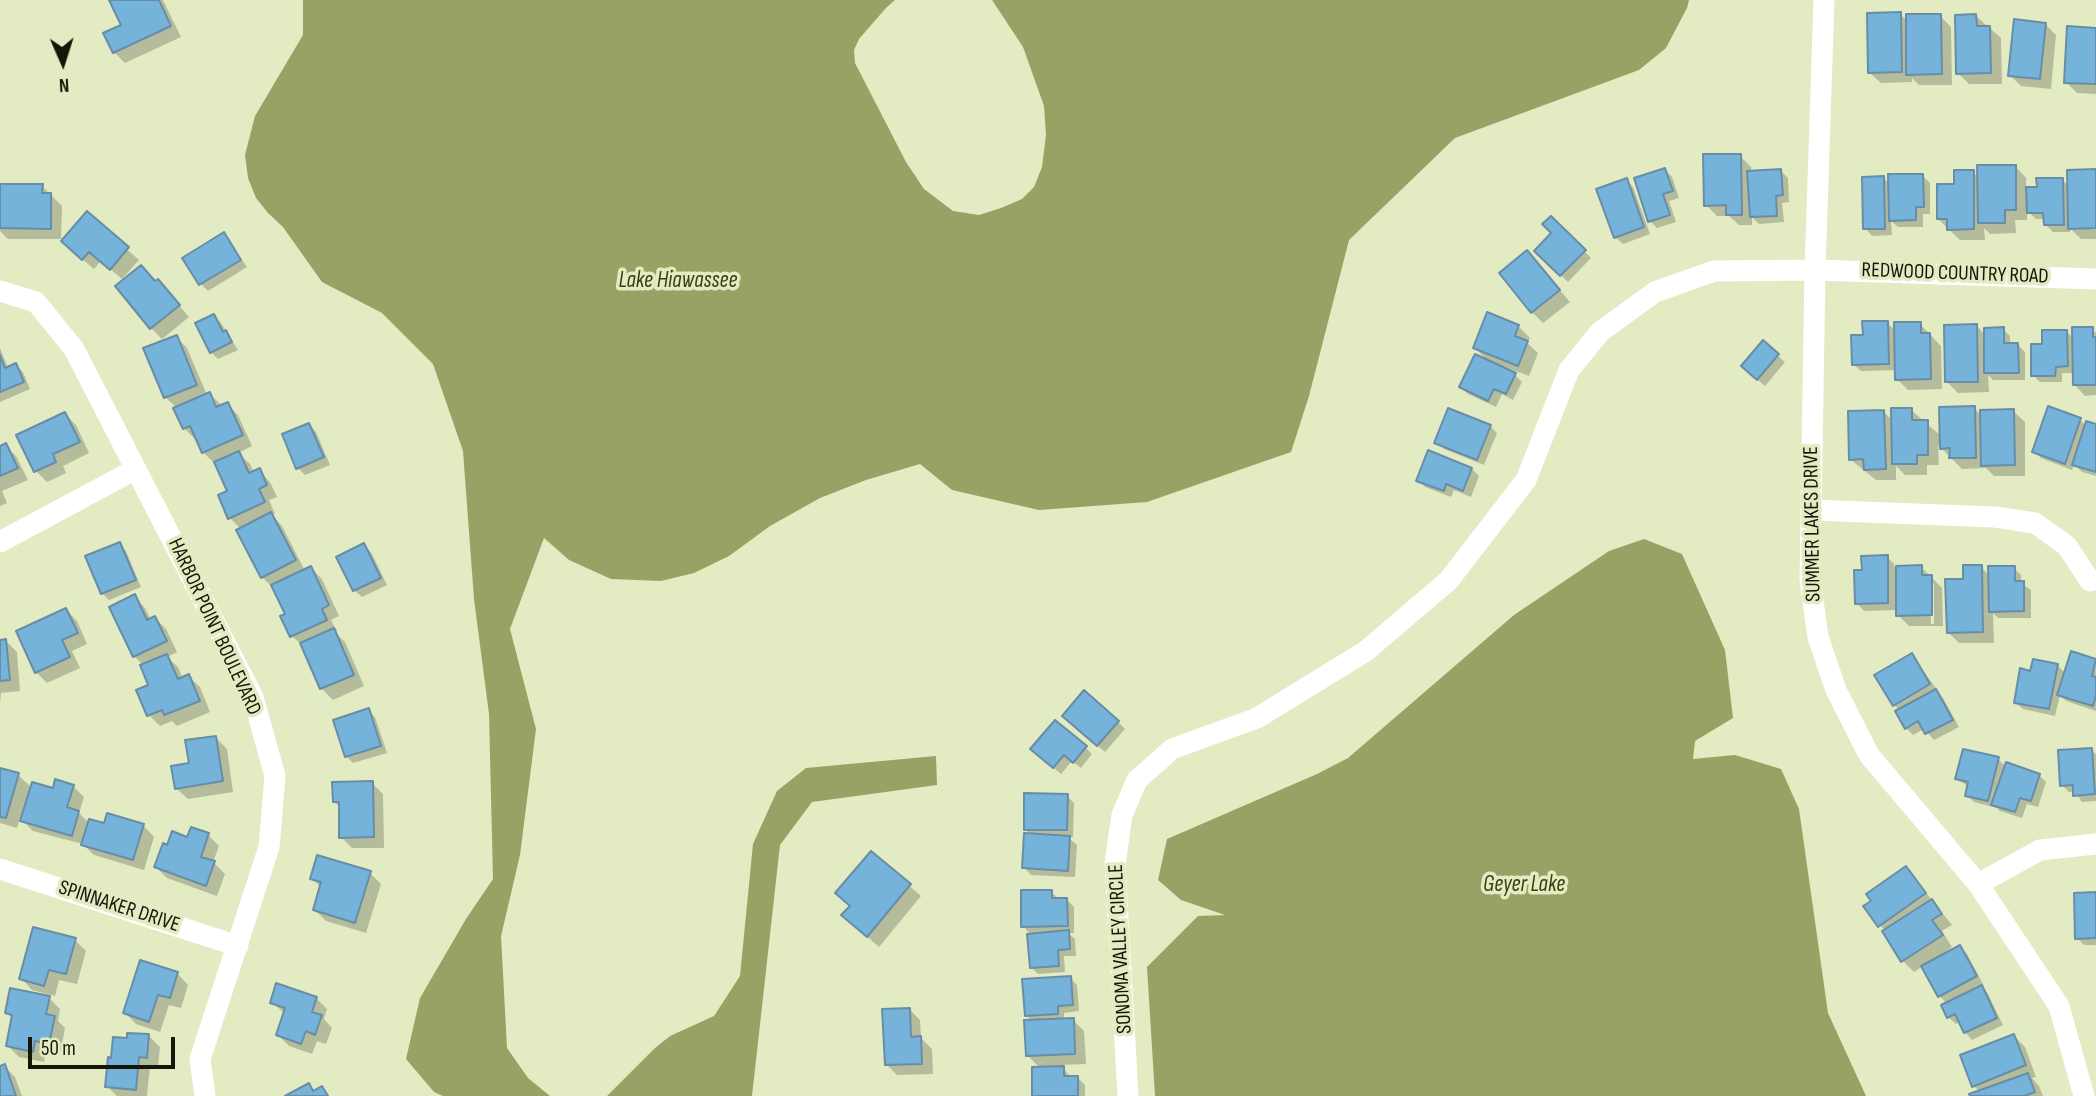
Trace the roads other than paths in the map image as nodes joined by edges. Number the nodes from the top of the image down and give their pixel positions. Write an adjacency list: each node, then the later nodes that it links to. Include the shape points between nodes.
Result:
1 (1824, 0): 2 (street, SUMMER LAKES DRIVE)
2 (1815, 270): 3 (street, REDWOOD COUNTRY ROAD); 6 (street, SUMMER LAKES DRIVE); 14 (street, SONOMA VALLEY CIRCLE, via 1714,271 1655,292 1600,332 1569,370 1526,480 1449,580 1366,651 1257,718 1172,749 1137,780 1122,815 1115,864)
3 (2096, 279)
4 (0, 291): 5 (street, HARBOR POINT BOULEVARD, via 36,302 75,349)
5 (136, 469): 7 (street); 12 (street, HARBOR POINT BOULEVARD, via 253,697 275,776 269,848)
6 (1811, 510): 8 (street, via 1995,517 2035,523 2067,546); 11 (street, SUMMER LAKES DRIVE, via 1810,579 1818,637 1836,690 1869,755)
7 (0, 542)
8 (2090, 581)
9 (2096, 844): 11 (street, via 2040,850)
10 (0, 869): 12 (street, SPINNAKER DRIVE)
11 (1978, 884): 15 (street, SUMMER LAKES DRIVE, via 2059,1006)
12 (237, 946): 13 (street, HARBOR POINT BOULEVARD, via 200,1059)
13 (205, 1096)
14 (1128, 1096)
15 (2084, 1096)

